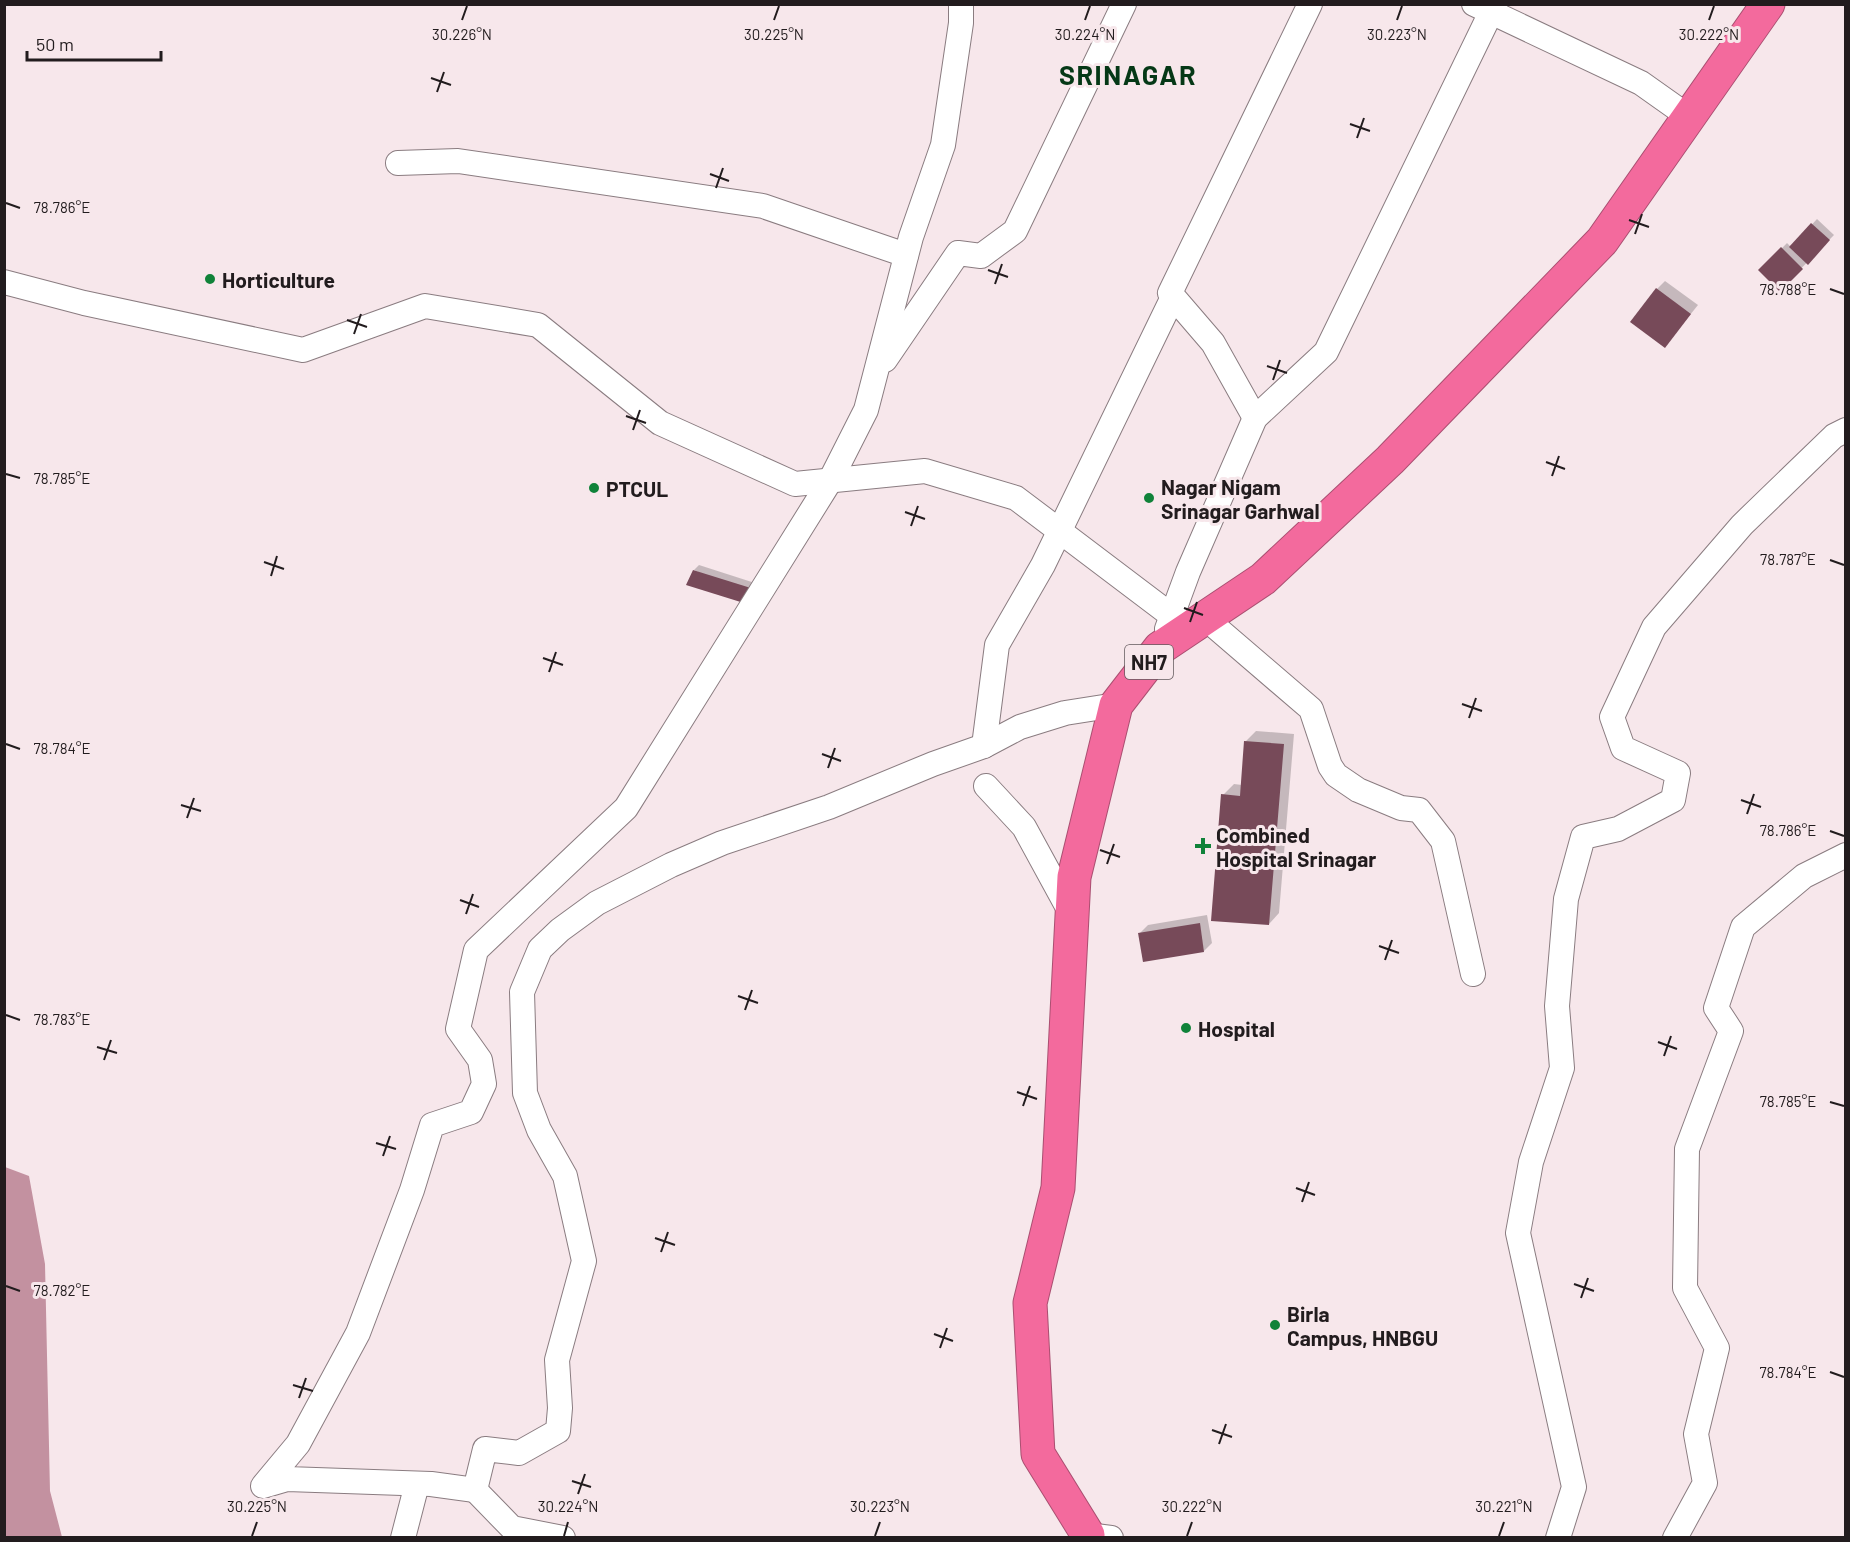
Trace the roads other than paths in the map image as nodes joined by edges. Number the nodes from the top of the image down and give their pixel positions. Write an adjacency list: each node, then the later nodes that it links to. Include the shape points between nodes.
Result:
1 (961, 4): 8 (street, via 943,145)
2 (1124, 4): 11 (street, via 1015,231 981,256 958,253)
3 (1310, 4): 10 (street, via 1170,292)
4 (1768, 4): 6 (highway, NH7)
5 (1487, 7): 6 (street, via 1641,83); 12 (street, via 1326,352)
6 (1689, 117): 17 (highway, NH7, via 1602,241 1390,460 1263,579)
7 (398, 163): 8 (street, via 458,161 763,206)
8 (906, 255): 11 (street)
9 (4, 282): 14 (street, via 303,350 425,306 538,325 660,423 795,484)
10 (1173, 297): 12 (street, via 1213,343); 15 (street)
11 (875, 374): 14 (street, via 866,410)
12 (1255, 418): 16 (street)
13 (1845, 430): 30 (street, via 1834,436 1742,525 1654,627 1612,717 1623,748 1678,773 1673,800 1618,829 1583,837 1566,898 1557,1006 1562,1068 1531,1162 1518,1233 1574,1487)
14 (830, 481): 15 (street, via 925,471 1016,498); 25 (street, via 626,808 476,950 458,1029 480,1060 484,1084 471,1112 432,1125 358,1333 298,1444 263,1486 287,1479)
15 (1059, 531): 16 (street); 20 (street, via 997,645)
16 (1172, 616): 18 (street)
17 (1205, 618): 18 (highway, NH7); 24 (street, via 1311,709 1336,775 1358,790 1401,808 1419,810 1443,841)
18 (1160, 648): 19 (highway, NH7)
19 (1116, 705): 20 (street, via 1054,717); 23 (highway, NH7, via 1074,877)
20 (984, 746): 26 (street, via 671,865 584,911 540,949 522,992 525,1093 539,1130 565,1176 584,1261 557,1360 558,1431 519,1453 485,1449)
21 (986, 786): 23 (street, via 1024,827)
22 (1845, 855): 31 (street, via 1804,876 1743,927 1716,1008 1731,1031 1687,1149 1686,1288 1717,1348 1696,1434 1705,1483)
23 (1072, 917): 27 (highway, NH7, via 1058,1188 1030,1303 1038,1454)
24 (1473, 974)
25 (417, 1484): 26 (street); 28 (street)
26 (475, 1490): 29 (street, via 513,1528)
27 (1095, 1537)
28 (403, 1538)
29 (563, 1538)
30 (1558, 1538)
31 (1675, 1538)

